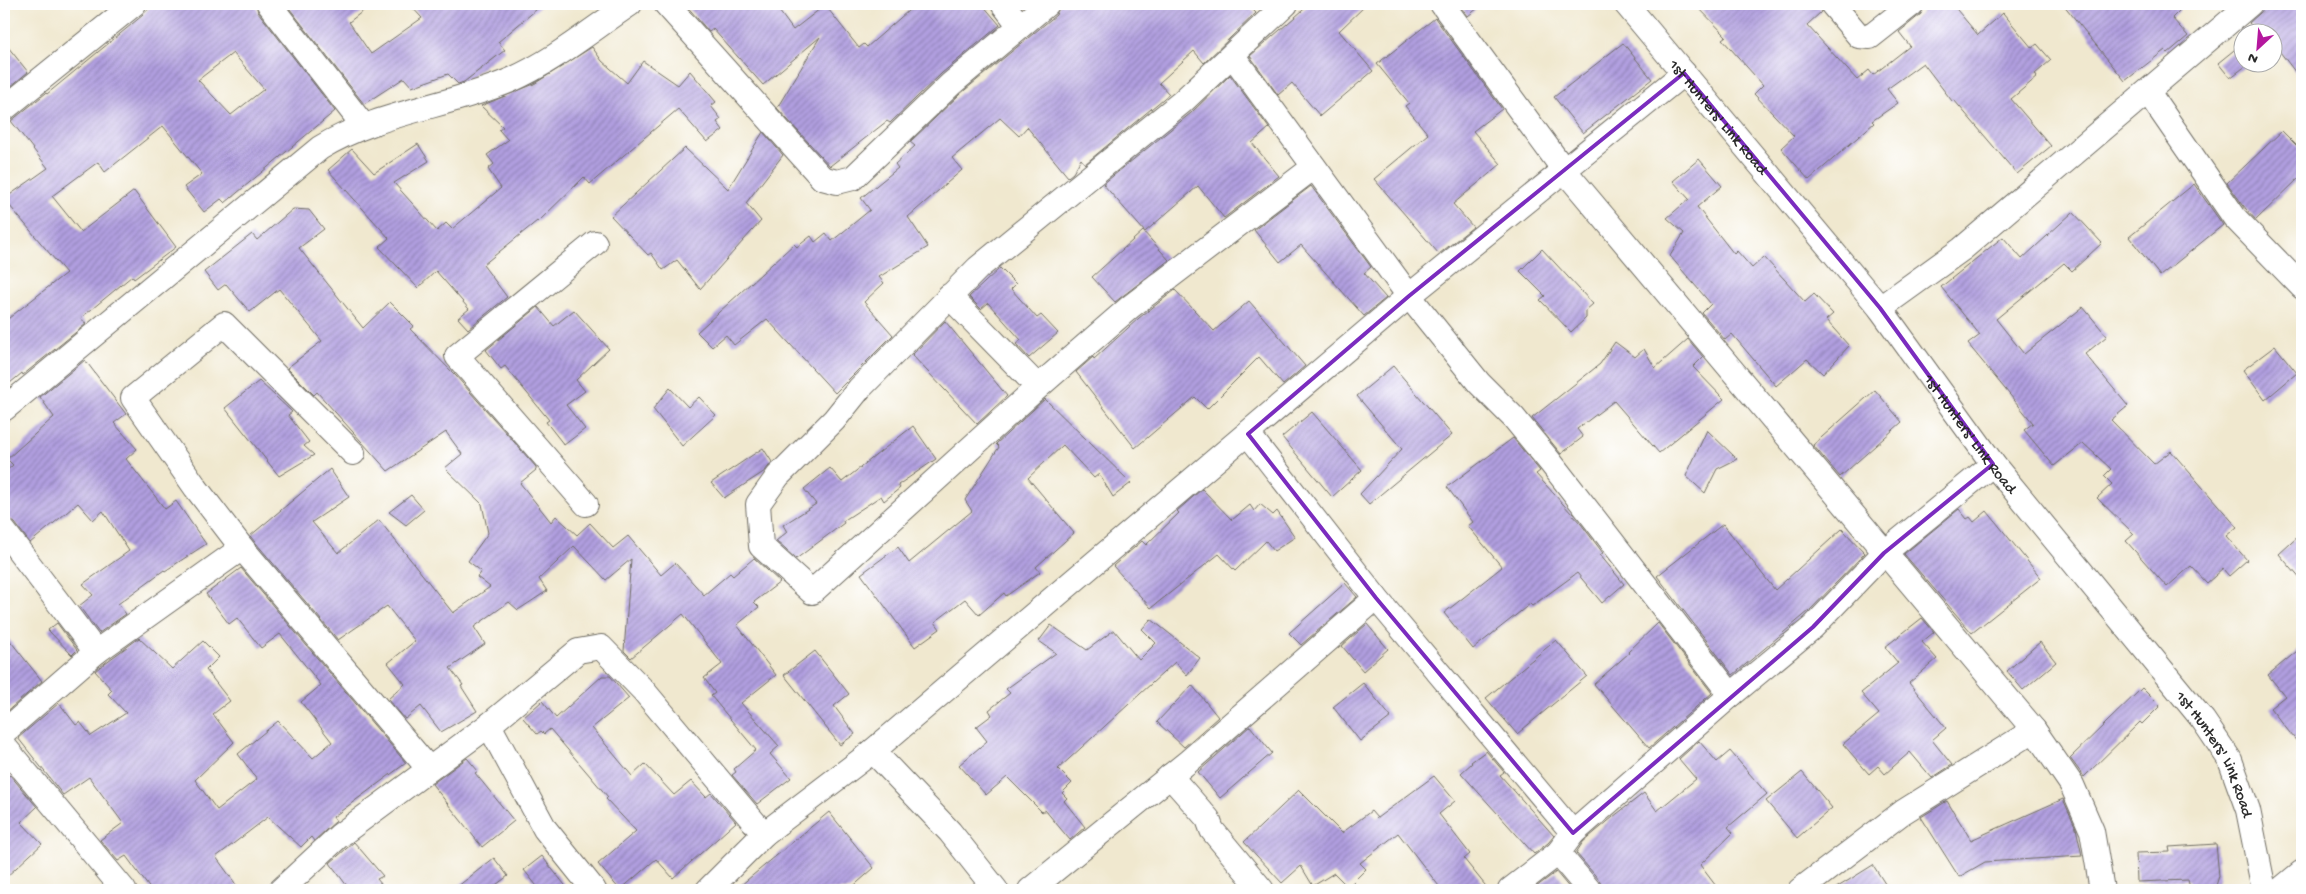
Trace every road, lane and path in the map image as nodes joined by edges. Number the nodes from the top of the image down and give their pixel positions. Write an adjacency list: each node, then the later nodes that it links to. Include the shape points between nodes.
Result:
1 (134, 4): 17 (street)
2 (269, 4): 18 (street)
3 (630, 4): 18 (street, via 542,65 510,80)
4 (666, 4): 13 (street, via 822,178 837,182 853,178 951,84)
5 (1003, 4): 13 (street)
6 (1047, 4): 13 (street)
7 (1286, 4): 14 (street)
8 (1442, 4): 20 (street)
9 (1626, 4): 15 (street, 1st Hunters' Link Road)
10 (1832, 4): 11 (street, via 1858,36 1870,37)
11 (1912, 4)
12 (2250, 4): 16 (street)
13 (1020, 26)
14 (1233, 56): 19 (street); 23 (street, via 1182,102 978,268)
15 (1684, 73): 20 (street); 25 (street, 1st Hunters' Link Road)
16 (2148, 92): 22 (street, via 2235,218); 25 (street, via 1962,249)
17 (4, 109)
18 (364, 125): 27 (street, via 320,148)
19 (1314, 167): 24 (street); 26 (street, via 1130,307)
20 (1564, 170): 24 (street); 34 (street)
21 (595, 243): 31 (street, via 457,356)
22 (2302, 286)
23 (949, 296): 26 (street); 26 (street, via 778,476 758,504 761,546 812,592)
24 (1409, 296): 28 (street); 37 (street, via 1479,383 1514,418 1551,463)
25 (1880, 308): 30 (street, 1st Hunters' Link Road)
26 (1038, 386)
27 (4, 409)
28 (1248, 434): 35 (street); 42 (street)
29 (353, 453): 33 (street, via 224,324 133,398)
30 (1992, 464): 34 (street); 60 (street, 1st Hunters' Link Road, via 2204,720 2230,760 2248,810)
31 (586, 504)
32 (4, 531): 36 (street)
33 (242, 548): 36 (street); 43 (street)
34 (1884, 552): 37 (street, via 1813,627); 39 (street)
35 (1376, 598): 44 (street); 45 (street)
36 (96, 652): 40 (street)
37 (1730, 695): 45 (street)
38 (489, 725): 43 (street); 46 (street, via 578,651 602,647 643,690); 52 (street, via 545,829)
39 (2034, 730): 58 (street, via 1903,812); 59 (street, via 2072,785 2092,832)
40 (4, 732)
41 (4, 746): 50 (street)
42 (872, 751): 46 (street); 53 (street, via 950,832)
43 (429, 770): 51 (street, via 339,836)
44 (1170, 776): 54 (street); 55 (street, via 1208,819 1212,830)
45 (1572, 833): 47 (street)
46 (764, 834): 49 (street)
47 (1558, 853): 56 (street); 57 (street)
48 (2302, 872): 61 (street)
49 (715, 888)
50 (124, 890)
51 (281, 890)
52 (594, 890)
53 (996, 890)
54 (1030, 890)
55 (1262, 890)
56 (1510, 890)
57 (1590, 890)
58 (1800, 890)
59 (2102, 890)
60 (2264, 890)
61 (2280, 890)

